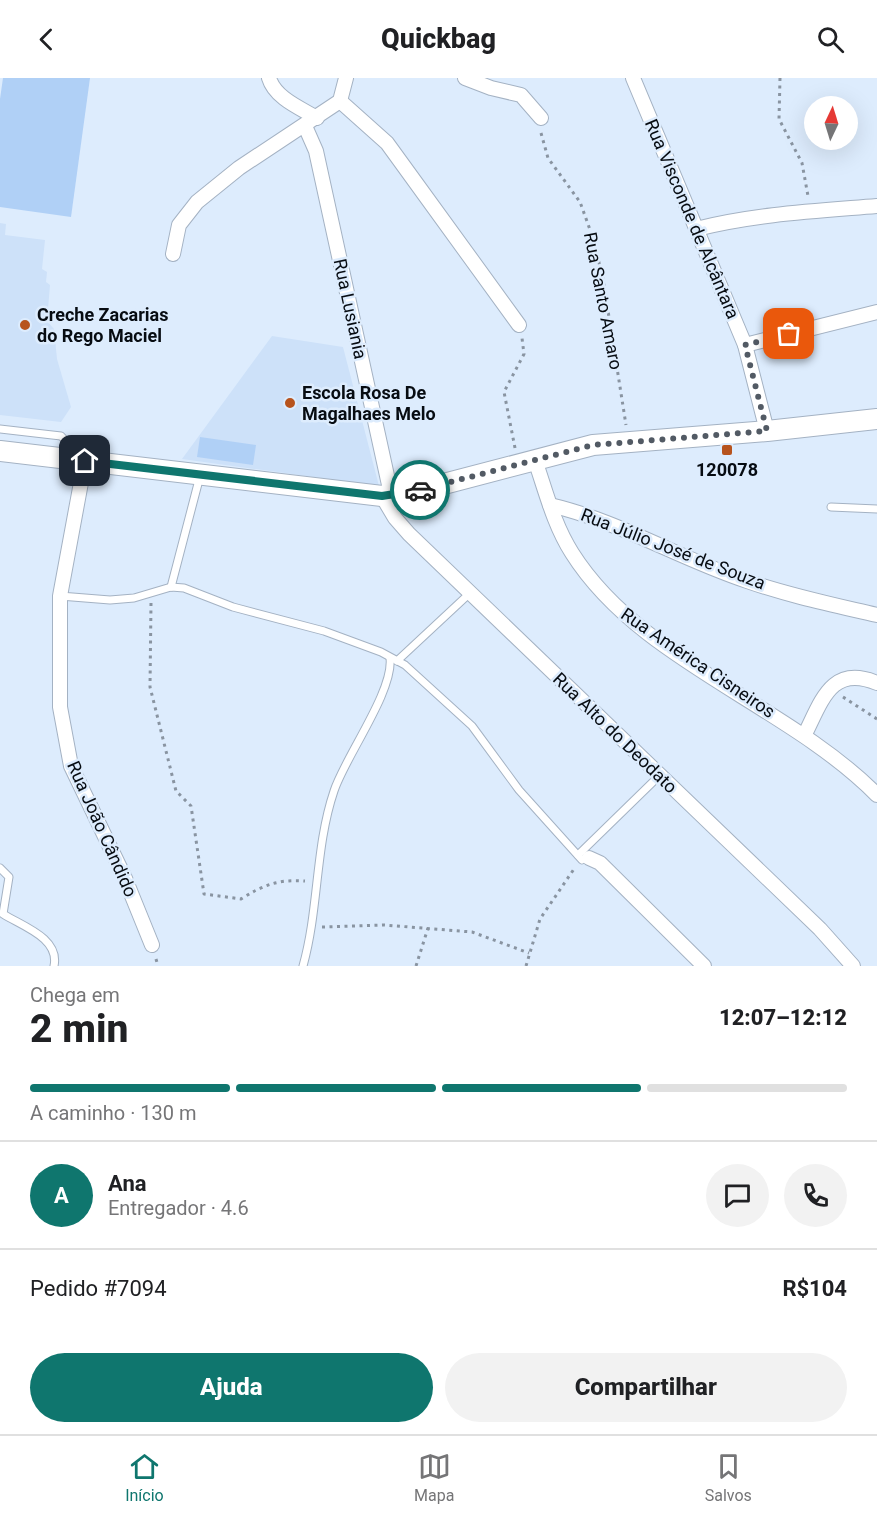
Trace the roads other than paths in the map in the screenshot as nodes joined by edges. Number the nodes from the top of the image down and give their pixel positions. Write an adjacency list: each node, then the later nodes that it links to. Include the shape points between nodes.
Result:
1 (269, 78): 6 (street, via 280,95)
2 (346, 78): 5 (street)
3 (465, 78): 7 (street, via 521,95)
4 (633, 78): 10 (street, Rua Visconde de Alcântara)
5 (340, 101): 6 (street); 13 (street, via 387,143)
6 (317, 118): 8 (street)
7 (541, 118)
8 (305, 126): 11 (street, via 239,168 192,207 179,225); 22 (street, Rua Lusiania, via 316,151)
9 (877, 206): 10 (street, via 734,219)
10 (696, 229): 14 (street, Rua Visconde de Alcântara)
11 (173, 254)
12 (877, 312): 14 (street)
13 (519, 326)
14 (745, 345): 17 (street, Rua Visconde de Alcântara)
15 (877, 419): 17 (street)
16 (0, 429): 19 (lane, via 61,436)
17 (767, 431): 20 (street, via 593,445)
18 (0, 452): 19 (street)
19 (85, 461): 21 (street); 28 (street, Rua João Cândido)
20 (527, 462): 22 (street, via 417,491); 23 (street)
21 (200, 476): 22 (street); 26 (lane)
22 (386, 495): 27 (street, Rua Alto do Deodato, via 402,526)
23 (550, 505): 29 (street, Rua Júlio José de Souza, via 617,526 747,581); 33 (street, Rua América Cisneiros, via 572,554 619,610 672,650)
24 (831, 507): 25 (lane)
25 (877, 509)
26 (171, 587): 28 (lane, via 134,598 110,600); 30 (lane, via 324,631)
27 (470, 593): 31 (lane); 34 (street, Rua Alto do Deodato)
28 (60, 596): 38 (street, Rua João Cândido, via 60,707 71,766)
29 (877, 615)
30 (390, 658): 31 (lane); 40 (lane, via 389,671 369,723 334,791)
31 (397, 661): 36 (lane, via 472,726 519,790)
32 (877, 683): 33 (street, via 861,676 845,677 830,689)
33 (805, 734): 35 (street, Rua América Cisneiros)
34 (659, 776): 36 (lane); 42 (street, Rua Alto do Deodato, via 820,929)
35 (877, 795)
36 (583, 857): 41 (street, via 600,863)
37 (0, 868): 39 (lane, via 9,877 3,914 50,942 56,956)
38 (152, 945)
39 (54, 966)
40 (303, 966)
41 (704, 966)
42 (853, 966)

